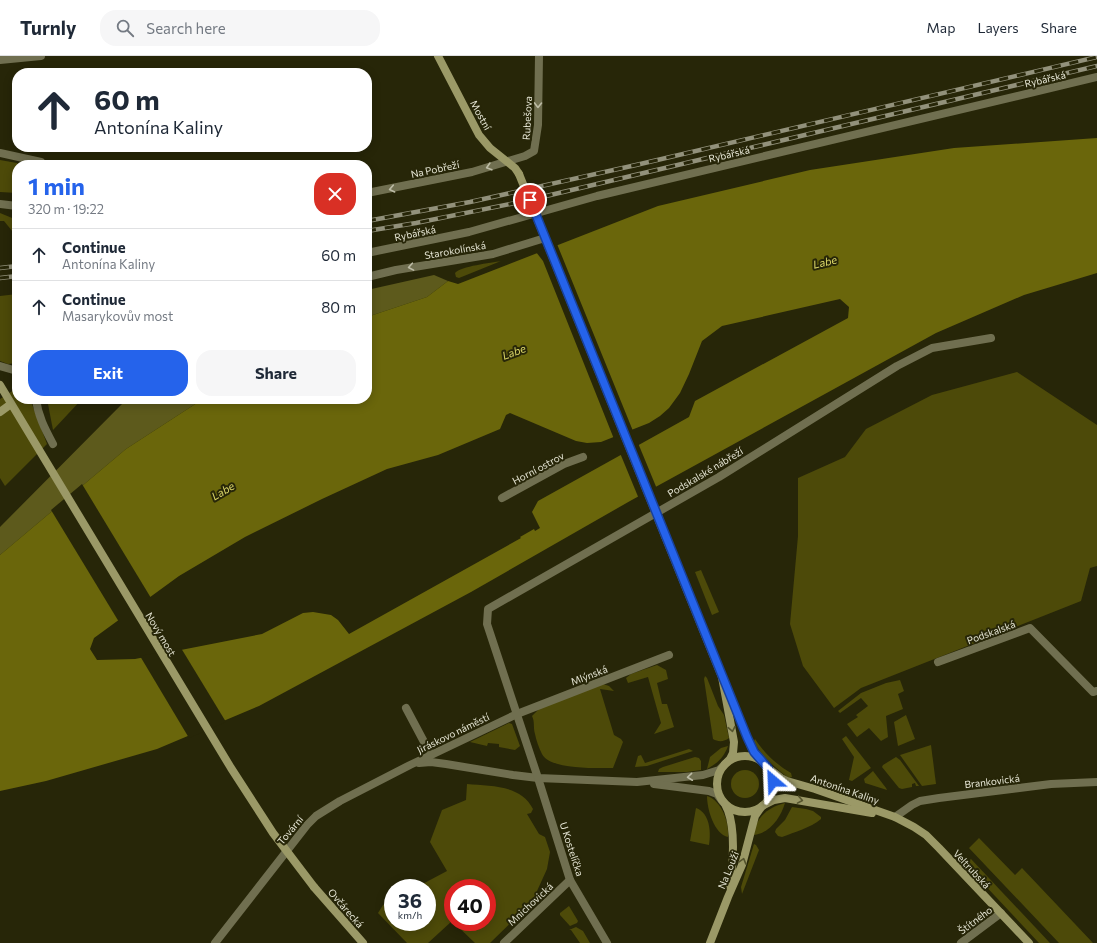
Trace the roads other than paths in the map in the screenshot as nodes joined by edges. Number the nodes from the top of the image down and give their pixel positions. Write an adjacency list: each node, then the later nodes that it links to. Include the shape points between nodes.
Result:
1 (41, 56): 4 (street)
2 (438, 56): 8 (street, Mostní, via 480,135)
3 (539, 56): 8 (street, Rubešova, one-way to 8, via 535,149 531,154)
4 (0, 60)
5 (1097, 77): 13 (street, Rybářská, via 597,196 469,232)
6 (0, 153): 7 (street)
7 (26, 160)
8 (506, 162): 9 (street, Na Pobřeží, one-way to 9, via 472,172); 12 (street, Mostní, bridge, via 519,174)
9 (372, 192)
10 (0, 204): 11 (street)
11 (12, 205)
12 (545, 238): 14 (street, Starokolínská, one-way to 14, via 493,254); 27 (street, bridge)
13 (372, 252)
14 (372, 276)
15 (991, 338): 30 (street, Podskalské nábřeží, via 932,348 897,366 719,477 488,609 487,624)
16 (0, 366): 17 (street)
17 (12, 370)
18 (0, 385): 19 (street, Nový most, bridge)
19 (11, 404): 21 (street); 42 (street, Nový most, bridge, via 231,768 274,833)
20 (37, 404): 22 (street, via 42,424)
21 (0, 412)
22 (53, 444)
23 (583, 457): 24 (street, Horní ostrov, via 564,464)
24 (502, 498)
25 (670, 655): 30 (street, Mlýnská)
26 (938, 662): 28 (street, Podskalská, via 1030,628 1093,692)
27 (722, 677): 32 (street, one-way to 32, via 734,742 733,753); 34 (street, via 751,747)
28 (1097, 691)
29 (406, 708): 31 (street)
30 (517, 714): 31 (street, Jiráskovo náměstí); 35 (street)
31 (430, 755): 33 (street, Jiráskovo náměstí)
32 (725, 764): 34 (street, Jiráskovo náměstí, via 744,756 754,757); 36 (street, Jiráskovo náměstí, one-way to 36, via 719,770 704,775); 38 (street, via 717,782 719,794)
33 (410, 765): 35 (street, Jiráskovo náměstí, via 431,762); 45 (street, Tovární, via 316,816)
34 (767, 766): 39 (street, via 773,786 770,796); 40 (street, Antonína Kaliny, via 787,781)
35 (538, 778): 36 (street, Jiráskovo náměstí); 41 (street, U Kostelíčka)
36 (637, 782): 38 (street, via 704,789 717,794)
37 (1097, 782): 40 (street, Brankovická, via 1051,784 939,798 916,803)
38 (724, 802): 39 (street, via 730,808 740,811 753,811); 43 (street, via 731,820 732,839)
39 (762, 806): 40 (street, one-way to 40, via 779,799 790,799); 43 (street, Na Louži, one-way to 39, via 742,865 752,820)
40 (895, 817): 44 (street, Veltrubská, via 926,835)
41 (570, 880): 47 (street, Mnichovická); 48 (street, U Kostelíčka)
42 (314, 886): 46 (street, Ovčárecká)
43 (728, 897): 49 (street, Na Louži)
44 (1001, 913): 50 (street, Štítného); 51 (street, Veltrubská)
45 (215, 943)
46 (363, 943)
47 (504, 943)
48 (608, 943)
49 (710, 943)
50 (961, 943)
51 (1028, 943)

